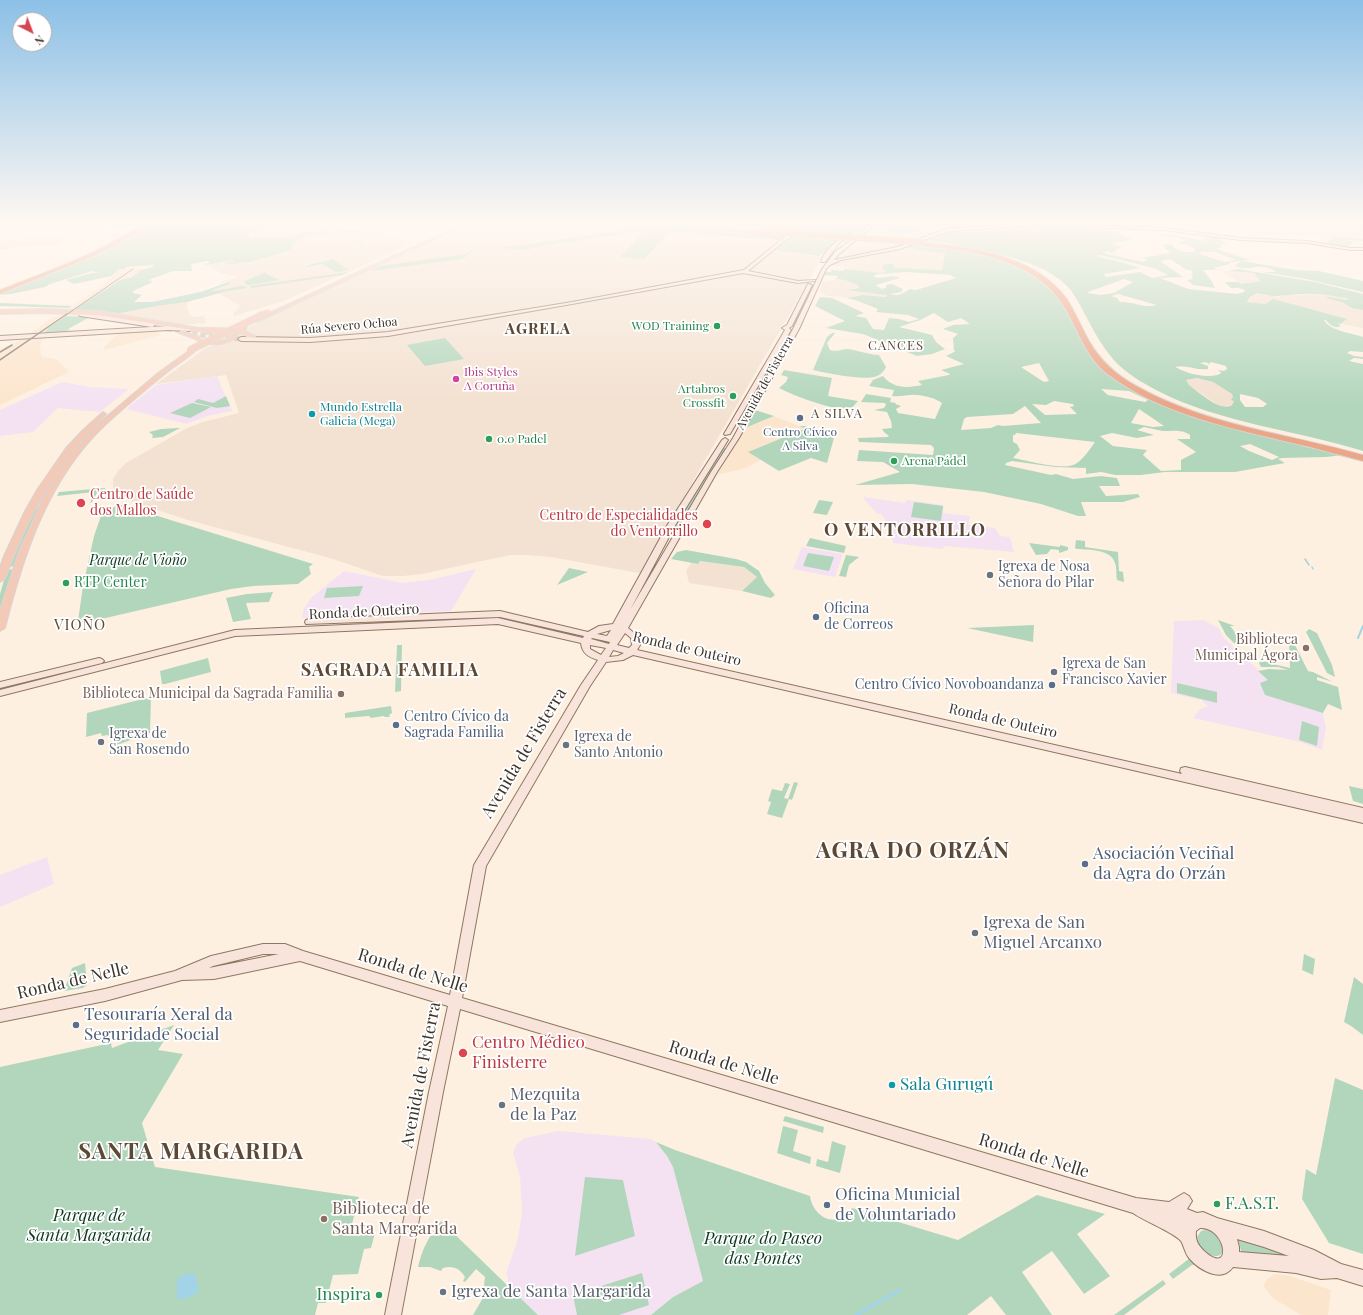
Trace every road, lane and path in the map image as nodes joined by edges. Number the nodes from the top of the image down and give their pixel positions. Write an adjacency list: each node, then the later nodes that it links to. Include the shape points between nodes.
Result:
1 (11, 282): 13 (highway)
2 (23, 282): 14 (highway)
3 (335, 282): 32 (main road, bridge)
4 (336, 282): 20 (main road)
5 (669, 282): 15 (main road, Rúa Severo Ochoa)
6 (680, 282): 16 (main road, Rúa Severo Ochoa)
7 (799, 282): 12 (main road, via 808,286)
8 (814, 282): 12 (main road)
9 (818, 282): 24 (main road, Avenida de Fisterra)
10 (1049, 282): 39 (highway, via 1065,301 1092,353 1111,372 1147,394 1211,418)
11 (1057, 282): 38 (highway, via 1062,286 1100,352 1110,364 1148,389 1226,418)
12 (811, 284): 22 (main road, Avenida de Fisterra)
13 (0, 287)
14 (0, 292)
15 (603, 294): 16 (main road, via 602,297); 16 (main road, Rúa Severo Ochoa, via 355,335 243,338 310,340 373,336)
16 (516, 312)
17 (51, 313): 18 (main road); 19 (main road); 19 (main road, via 12,317)
18 (82, 314): 21 (main road); 23 (main road, via 115,315)
19 (1, 315)
20 (243, 324): 23 (main road); 25 (main road); 26 (main road); 28 (main road, via 242,332)
21 (160, 327): 23 (main road); 27 (main road); 29 (main road)
22 (788, 328): 24 (main road, Avenida de Fisterra); 34 (main road, Avenida de Fisterra)
23 (195, 329): 25 (main road)
24 (795, 329): 35 (main road, Avenida de Fisterra)
25 (216, 330): 26 (main road); 30 (main road, via 203,334)
26 (236, 331): 31 (main road, via 237,335 233,338)
27 (178, 332): 30 (main road); 32 (main road, via 194,338)
28 (252, 336)
29 (0, 338)
30 (198, 339): 31 (main road, via 204,342); 32 (main road)
31 (217, 342): 33 (main road, via 192,353)
32 (190, 350): 33 (main road); 36 (main road, via 119,402)
33 (131, 399): 37 (main road)
34 (726, 437): 35 (main road, Avenida de Fisterra); 44 (main road, Avenida de Fisterra)
35 (735, 438): 45 (main road, Avenida de Fisterra)
36 (78, 439): 37 (main road, via 75,446); 41 (main road)
37 (81, 447): 40 (main road)
38 (1363, 454)
39 (1363, 458)
40 (53, 489): 41 (main road); 42 (main road)
41 (39, 492): 43 (main road)
42 (48, 498): 43 (main road); 50 (main road, via 22,554)
43 (33, 503): 47 (main road, via 12,546)
44 (668, 533): 45 (main road, via 668,540); 46 (main road, Avenida de Fisterra)
45 (673, 543): 48 (main road, Avenida de Fisterra)
46 (645, 575): 48 (main road, via 647,578); 49 (main road, Avenida de Fisterra)
47 (0, 579)
48 (640, 600): 51 (main road, Avenida de Fisterra)
49 (621, 618): 51 (main road, Avenida de Fisterra); 52 (main road)
50 (0, 628)
51 (620, 628): 52 (main road, via 602,628); 53 (main road, Avenida de Fisterra); 54 (main road, via 635,637)
52 (586, 636): 53 (main road, Ronda de Outeiro); 55 (main road, via 586,650); 56 (main road, Ronda de Outeiro, via 492,614 246,625); 57 (main road, Ronda de Outeiro, via 493,620 243,632)
53 (612, 643): 54 (main road, Ronda de Outeiro); 55 (main road, Avenida de Fisterra)
54 (635, 648): 55 (main road, via 621,658); 58 (main road, Ronda de Outeiro)
55 (602, 659): 61 (main road, Avenida de Fisterra, via 480,865)
56 (0, 685)
57 (0, 692)
58 (833, 694): 59 (main road, Ronda de Outeiro); 60 (main road, Ronda de Outeiro)
59 (1363, 812)
60 (1363, 819)
61 (455, 1003): 62 (main road, Ronda de Nelle, via 301,956 214,973 177,976 105,995); 64 (main road, Ronda de Nelle); 72 (main road, Avenida de Fisterra)
62 (0, 1016)
63 (1184, 1201): 65 (main road)
64 (1136, 1206): 65 (main road, Ronda de Nelle); 68 (main road, Ronda de Nelle)
65 (1170, 1210): 66 (main road, Ronda de Nelle)
66 (1197, 1221): 67 (main road, via 1203,1220); 68 (main road, via 1189,1227)
67 (1217, 1226): 69 (main road, via 1230,1242 1233,1253); 70 (main road, via 1286,1247)
68 (1188, 1237): 69 (main road, via 1193,1251 1211,1265 1223,1266)
69 (1231, 1259): 70 (main road)
70 (1339, 1272): 71 (main road)
71 (1363, 1278)
72 (393, 1315)

